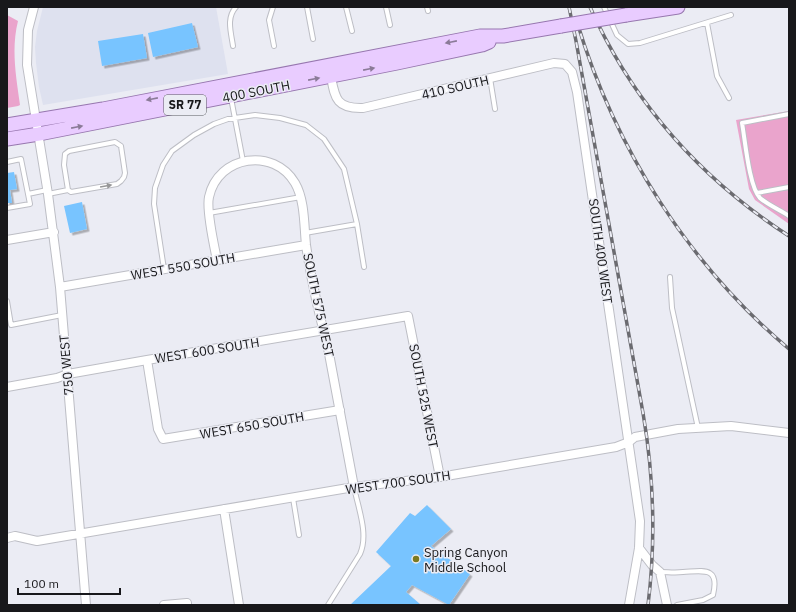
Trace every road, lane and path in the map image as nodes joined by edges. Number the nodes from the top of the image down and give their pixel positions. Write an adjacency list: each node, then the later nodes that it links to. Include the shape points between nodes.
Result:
1 (34, 7): 25 (street, 750 WEST, via 28,30 27,65)
2 (236, 7): 14 (lane, via 230,18)
3 (273, 7): 15 (lane, via 269,20)
4 (307, 7): 13 (lane)
5 (346, 7): 12 (lane)
6 (386, 7): 11 (lane)
7 (604, 7): 10 (lane, via 617,35 628,44 640,44)
8 (678, 7): 17 (main road, 400 SOUTH / SR 77, bridge, via 503,36 480,36)
9 (731, 15): 10 (lane)
10 (706, 24): 20 (lane, via 717,76)
11 (390, 25)
12 (352, 31)
13 (312, 39)
14 (233, 46)
15 (274, 46)
16 (565, 64): 18 (street, 410 SOUTH, via 554,63); 59 (street, SOUTH 400 WEST, via 572,72 577,92)
17 (329, 71): 18 (street, 410 SOUTH, via 336,99 354,108); 19 (main road, 400 SOUTH / SR 77, one-way to 17); 25 (main road, 400 SOUTH / SR 77, one-way to 25)
18 (490, 78): 21 (lane)
19 (231, 96): 23 (lane); 25 (main road, 400 SOUTH / SR 77, one-way to 19)
20 (729, 98)
21 (494, 110)
22 (789, 114): 32 (lane, via 742,123)
23 (234, 118): 27 (lane); 38 (lane, via 255,115 280,118 306,125 324,138 344,169); 45 (lane, via 214,124 194,135 172,151 163,165 154,204)
24 (7, 124): 25 (main road, 400 SOUTH / SR 77)
25 (37, 127): 26 (main road, 400 SOUTH / SR 77); 31 (street, 750 WEST)
26 (7, 139)
27 (243, 161): 34 (street, SOUTH 575 WEST, via 263,161 279,167 294,182); 36 (street, via 230,167 216,181 209,197)
28 (7, 162): 33 (lane, via 21,160)
29 (789, 187): 32 (lane)
30 (68, 190): 30 (lane, one-way to 30, via 78,191 117,184 121,181 125,173 121,146 115,142 65,154); 31 (lane)
31 (48, 192): 33 (lane); 39 (street, 750 WEST)
32 (757, 193): 37 (lane, via 760,198)
33 (28, 194): 35 (lane, via 30,204)
34 (301, 198): 36 (lane); 40 (street, SOUTH 575 WEST)
35 (7, 208)
36 (209, 213): 43 (street)
37 (789, 216)
38 (357, 224): 40 (lane); 44 (lane)
39 (54, 232): 41 (street); 47 (street, 750 WEST)
40 (305, 233): 42 (street, SOUTH 575 WEST)
41 (7, 240)
42 (306, 245): 43 (street, WEST 550 SOUTH); 52 (street, SOUTH 575 WEST, via 320,321)
43 (217, 260): 45 (street, WEST 550 SOUTH)
44 (364, 267)
45 (164, 269): 47 (street, WEST 550 SOUTH)
46 (670, 277): 57 (lane, via 672,308)
47 (60, 286): 49 (street, 750 WEST)
48 (7, 301): 51 (lane)
49 (62, 315): 51 (lane); 54 (street, 750 WEST)
50 (408, 316): 52 (street, WEST 600 SOUTH); 60 (street, SOUTH 525 WEST)
51 (9, 326)
52 (324, 330): 53 (street, WEST 600 SOUTH); 56 (street, SOUTH 575 WEST)
53 (147, 360): 54 (street, WEST 600 SOUTH); 56 (street, WEST 650 SOUTH, via 158,429 163,438)
54 (68, 374): 55 (street, WEST 600 SOUTH); 64 (street, 750 WEST)
55 (7, 387)
56 (340, 410): 61 (street, SOUTH 575 WEST)
57 (698, 428): 58 (street, WEST 700 SOUTH, via 731,426); 59 (street, WEST 700 SOUTH, via 635,437)
58 (789, 433)
59 (629, 442): 60 (street, WEST 700 SOUTH, via 616,447); 67 (street, SOUTH 400 WEST, via 640,521)
60 (440, 477): 61 (street, WEST 700 SOUTH)
61 (354, 487): 62 (street, WEST 700 SOUTH); 73 (lane, via 364,546)
62 (293, 498): 63 (street, WEST 700 SOUTH); 65 (lane)
63 (224, 510): 64 (street, WEST 700 SOUTH); 72 (street)
64 (79, 534): 66 (street, WEST 700 SOUTH, via 37,541 15,536); 70 (street, 750 WEST)
65 (299, 535)
66 (7, 538)
67 (640, 548): 68 (street); 74 (street, SOUTH 400 WEST)
68 (660, 572): 75 (street); 76 (lane, via 703,570 715,579 713,595 703,600)
69 (187, 604): 71 (street)
70 (86, 605)
71 (164, 605)
72 (239, 605)
73 (328, 605)
74 (629, 605)
75 (666, 605)
76 (678, 605)

